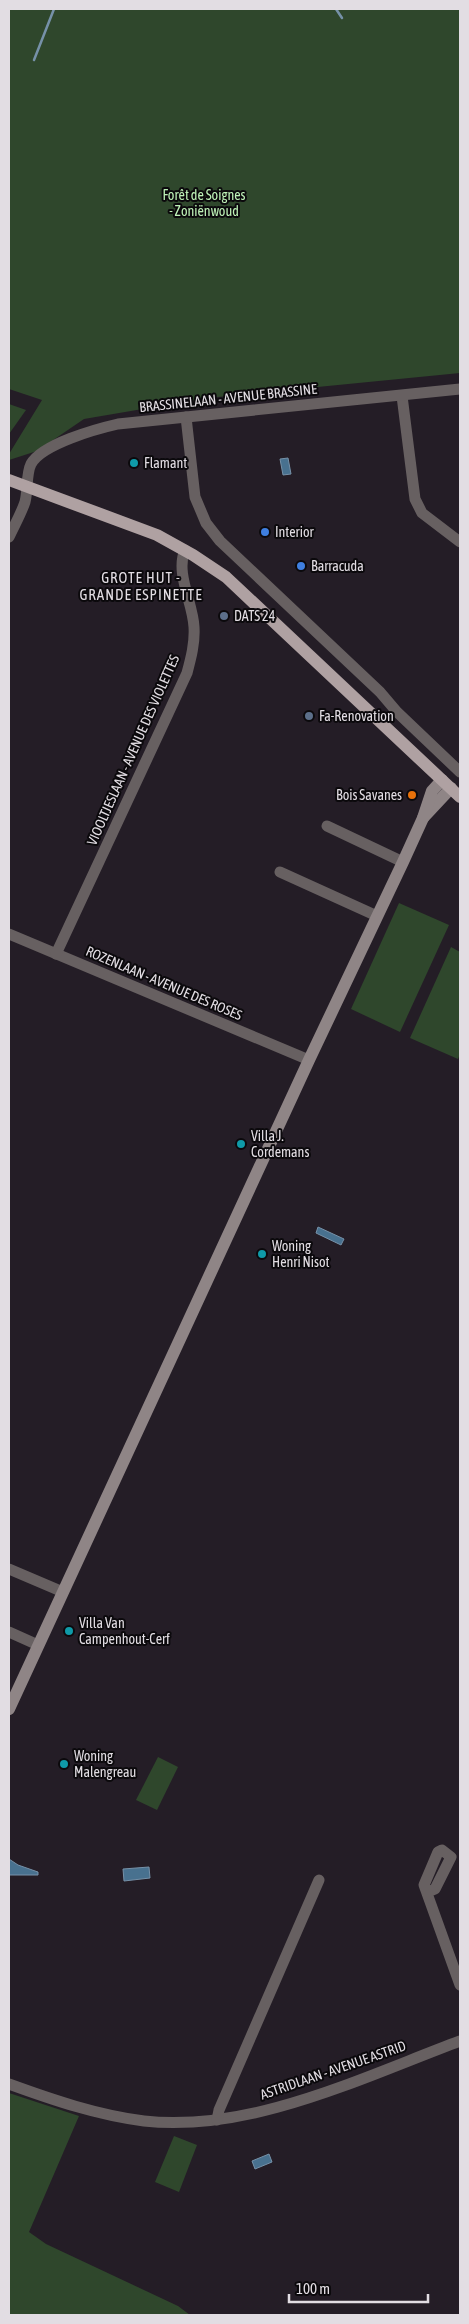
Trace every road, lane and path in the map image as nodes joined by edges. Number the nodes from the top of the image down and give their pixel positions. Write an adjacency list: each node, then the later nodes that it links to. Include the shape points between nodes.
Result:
1 (460, 389): 2 (street, BRASSINELAAN - AVENUE BRASSINE)
2 (402, 396): 3 (street, BRASSINELAAN - AVENUE BRASSINE); 7 (street, via 414,499 422,513)
3 (186, 417): 5 (street, BRASSINELAAN - AVENUE BRASSINE, via 118,424 72,437 31,464); 9 (street, via 194,491 206,523 220,541)
4 (9, 480): 5 (main road)
5 (28, 487): 6 (street, BRASSINELAAN - AVENUE BRASSINE); 8 (main road, via 157,535)
6 (9, 537)
7 (460, 542)
8 (185, 550): 10 (main road, via 226,577); 16 (street, VIOOLTJESLAAN - AVENUE DES VIOLETTES, via 181,564 194,626 194,643 187,673)
9 (460, 772)
10 (451, 788): 12 (street, via 423,818)
11 (327, 826): 12 (street)
12 (403, 862): 14 (street)
13 (280, 872): 14 (street)
14 (377, 916): 17 (street)
15 (9, 934): 16 (street, ROZENLAAN - AVENUE DES ROSES)
16 (56, 954): 17 (street, ROZENLAAN - AVENUE DES ROSES)
17 (309, 1060): 19 (street)
18 (9, 1569): 19 (street)
19 (63, 1592): 21 (street)
20 (9, 1632): 21 (street)
21 (38, 1645): 22 (street)
22 (9, 1709)
23 (319, 1880): 28 (street)
24 (428, 1892): 25 (street)
25 (460, 1986)
26 (460, 2041): 28 (street, ASTRIDLAAN - AVENUE ASTRID, via 309,2097)
27 (9, 2084): 28 (street, ASTRIDLAAN - AVENUE ASTRID, via 97,2112 145,2121)
28 (217, 2120)

